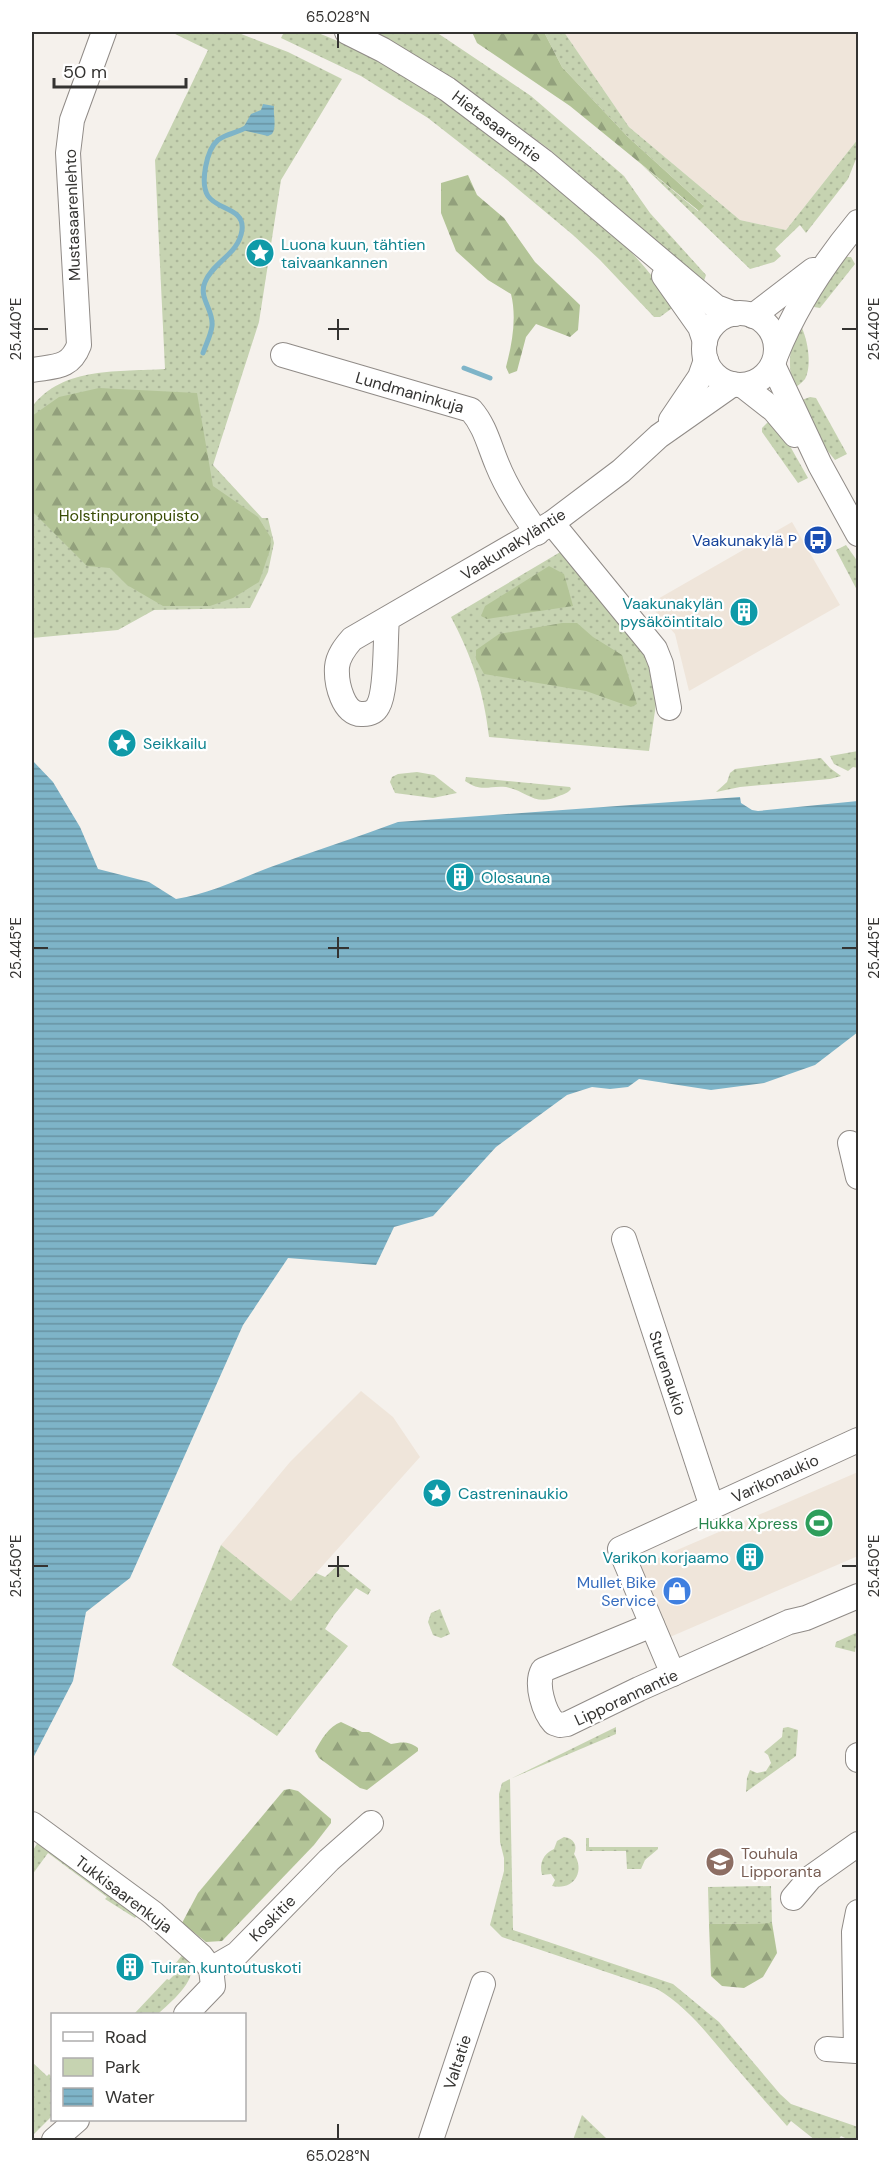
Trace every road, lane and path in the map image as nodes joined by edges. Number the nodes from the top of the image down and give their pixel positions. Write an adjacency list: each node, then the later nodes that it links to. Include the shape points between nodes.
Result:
1 (104, 32): 10 (street, Mustasaarenlehto, via 72,120 68,153 79,345 67,363)
2 (347, 32): 4 (street, Hietasaarentie, via 447,89)
3 (858, 222): 5 (street)
4 (636, 238): 6 (street, Hietasaarentie, via 716,306); 7 (street, Hietasaarentie, via 700,327)
5 (831, 255): 6 (street, via 785,293); 9 (street, via 786,327)
6 (744, 315): 7 (street, via 719,320 708,333); 9 (street, via 762,320 774,336)
7 (705, 351): 11 (street, via 716,376); 12 (street, Vaakunakyläntie, via 700,376)
8 (283, 355): 14 (street, Lundmaninkuja, via 471,410 480,420 510,492)
9 (774, 360): 11 (street, via 761,379); 13 (street)
10 (32, 370)
11 (738, 385): 12 (street, Vaakunakyläntie); 13 (street, via 774,410)
12 (659, 436): 14 (street, Vaakunakyläntie, via 621,471)
13 (820, 465): 15 (street)
14 (545, 528): 16 (street, Vaakunakyläntie); 17 (street, Lundmaninkuja, via 655,649)
15 (858, 534)
16 (387, 619)
17 (669, 708)
18 (850, 1143): 19 (street)
19 (858, 1177)
20 (624, 1239): 22 (street, Sturenaukio)
21 (858, 1440): 22 (street, Varikonaukio)
22 (712, 1507): 24 (street, Varikonaukio, via 620,1549)
23 (858, 1596): 25 (street, Lipporannantie)
24 (652, 1625): 25 (street, Varikonaukio); 25 (street, Lipporannantie, via 543,1670 539,1683 545,1706 554,1723 567,1724)
25 (673, 1674)
26 (858, 1755): 27 (street)
27 (858, 1760)
28 (32, 1824): 33 (street, Tukkisaarenkuja, via 153,1913)
29 (371, 1824): 33 (street, Koskitie, via 329,1860 237,1954)
30 (858, 1844): 31 (street, via 810,1878)
31 (793, 1898)
32 (858, 1912): 36 (street, via 854,1932 856,2051)
33 (212, 1969): 35 (street, via 213,1986)
34 (483, 1984): 39 (street, Valtatie)
35 (187, 2013)
36 (827, 2049)
37 (76, 2121): 38 (street)
38 (54, 2140)
39 (431, 2140)

